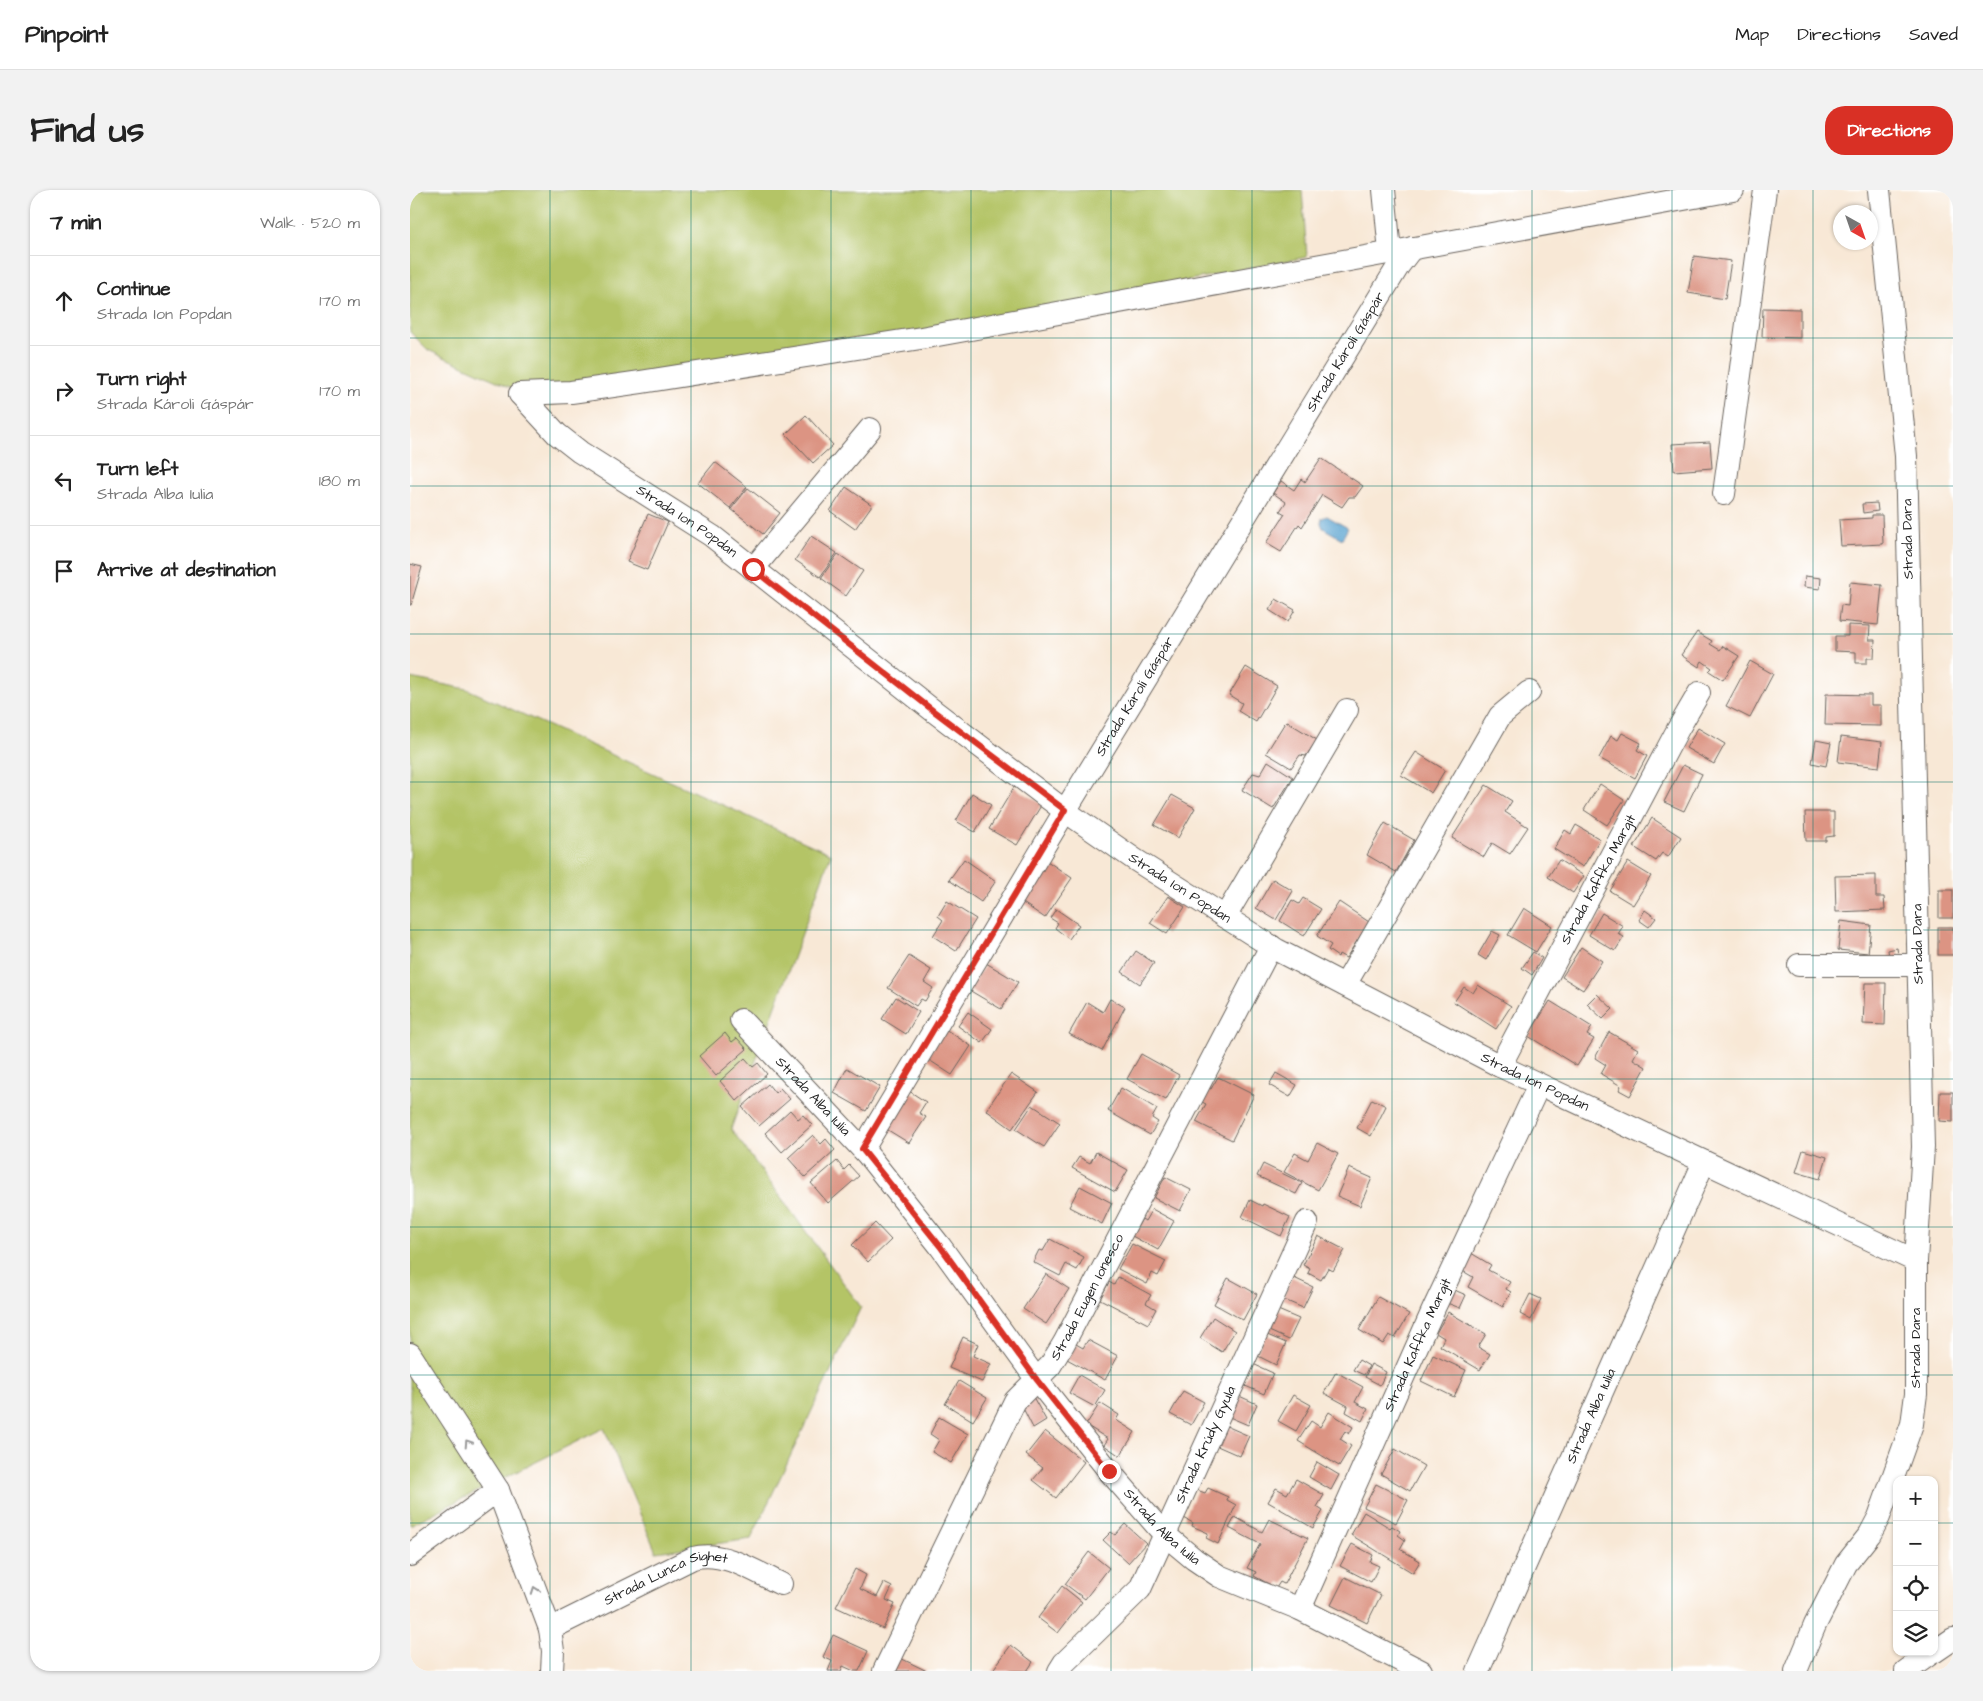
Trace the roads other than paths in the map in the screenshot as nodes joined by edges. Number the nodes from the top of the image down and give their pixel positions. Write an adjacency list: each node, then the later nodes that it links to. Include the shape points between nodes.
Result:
1 (1384, 190): 5 (street)
2 (1732, 190): 5 (street)
3 (1765, 190): 7 (street)
4 (1879, 190): 16 (street, Strada Dara, via 1906,456)
5 (1401, 250): 8 (street, Strada Ion Popdan, via 921,338 571,392 520,394 557,434 580,452 712,536); 12 (street, Strada Károli Gáspár, via 1399,264)
6 (870, 429): 8 (street)
7 (1724, 494)
8 (753, 569): 12 (street, Strada Ion Popdan)
9 (1529, 692): 17 (street, via 1500,716)
10 (1699, 693): 19 (street, Strada Kaffka Margit)
11 (1347, 710): 13 (street)
12 (1065, 810): 13 (street, Strada Ion Popdan); 21 (street, Strada Károli Gáspár)
13 (1225, 917): 14 (street, Strada Ion Popdan)
14 (1271, 946): 17 (street, Strada Ion Popdan); 26 (street, Strada Eugen Ionesco, via 1064,1343)
15 (1799, 965): 16 (street)
16 (1918, 965): 24 (street, Strada Dara, via 1923,1147)
17 (1345, 985): 19 (street, Strada Ion Popdan)
18 (741, 1020): 21 (street, Strada Alba Iulia)
19 (1500, 1066): 20 (street, Strada Ion Popdan)
20 (1539, 1085): 22 (street, Strada Ion Popdan); 31 (street, Strada Kaffka Margit, via 1434,1308)
21 (862, 1149): 26 (street, Strada Alba Iulia, via 940,1246)
22 (1704, 1162): 24 (street, Strada Ion Popdan); 40 (street, Strada Alba Iulia)
23 (1306, 1222): 28 (street, Strada Krúdy Gyula)
24 (1916, 1261): 41 (street, Strada Dara, via 1916,1394 1912,1424 1879,1517 1846,1564)
25 (410, 1354): 27 (street, one-way to 25)
26 (1037, 1380): 28 (street, Strada Alba Iulia); 37 (street, Strada Eugen Ionesco, via 1015,1401)
27 (498, 1490): 29 (street); 32 (street, one-way to 27)
28 (1164, 1534): 31 (street, Strada Alba Iulia, via 1219,1576); 38 (street, Strada Krúdy Gyula, via 1140,1589)
29 (410, 1555)
30 (781, 1584): 32 (street, Strada Lunca Sighet, via 723,1558 705,1555)
31 (1300, 1609): 39 (street, Strada Alba Iulia)
32 (550, 1629): 36 (street)
33 (1953, 1639): 34 (street)
34 (1938, 1649)
35 (1928, 1656): 42 (street)
36 (552, 1671)
37 (884, 1671)
38 (1059, 1671)
39 (1421, 1671)
40 (1478, 1671)
41 (1796, 1671)
42 (1906, 1671)

